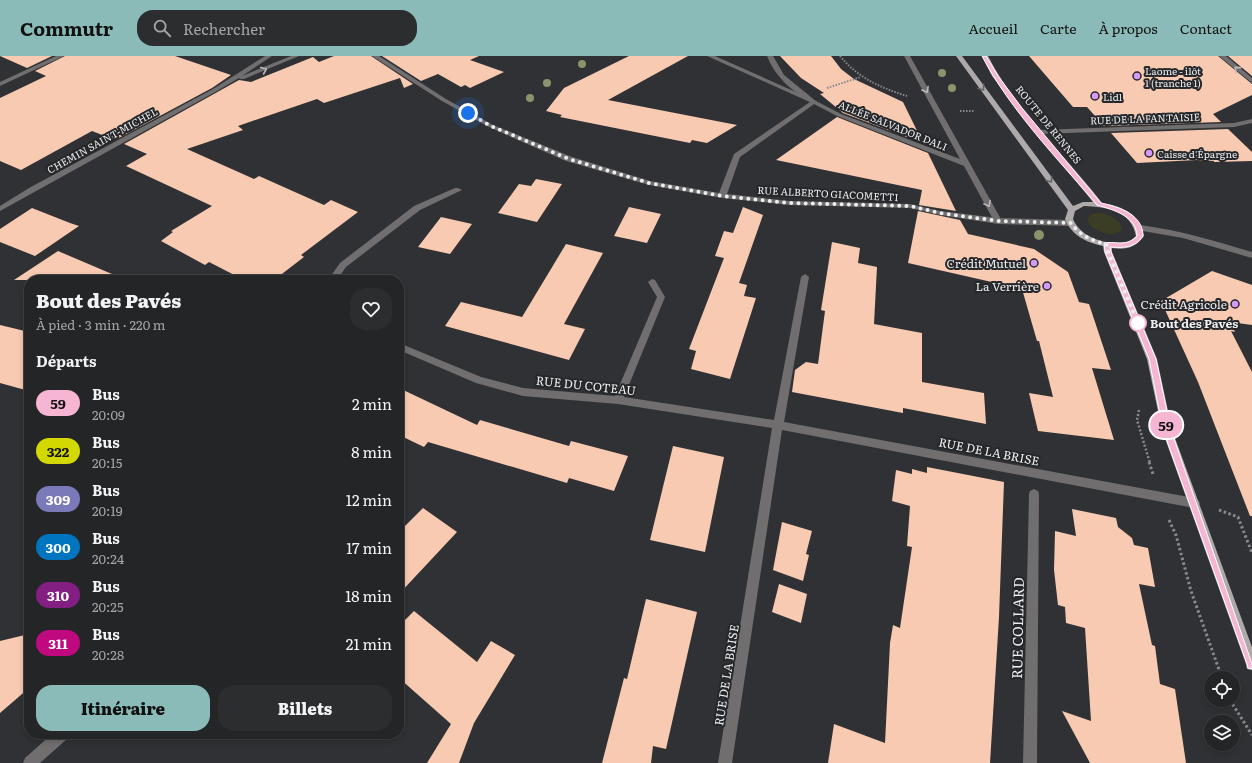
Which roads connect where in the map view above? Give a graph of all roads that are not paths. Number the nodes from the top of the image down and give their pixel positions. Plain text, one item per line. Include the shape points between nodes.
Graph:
1 (61, 56) edge
2 (269, 56) edge
3 (296, 56) edge
4 (375, 56) edge
5 (710, 56) edge
6 (770, 56) edge
7 (907, 56) edge
8 (959, 56) edge
9 (985, 56) edge
10 (1222, 56) edge
11 (1252, 81) edge
12 (0, 84) edge
13 (215, 90) junction
14 (814, 102) junction
15 (1252, 122) edge
16 (1039, 132) junction
17 (966, 164) junction
18 (458, 190) dead end
19 (722, 196) junction
20 (1099, 204) junction
21 (0, 209) edge
22 (1072, 210) junction
23 (998, 221) junction
24 (1071, 223) junction
25 (1140, 228) junction
26 (1107, 245) junction
27 (1252, 255) edge
28 (336, 275) edge
29 (805, 277) dead end
30 (652, 282) dead end
31 (404, 348) edge
32 (618, 400) junction
33 (778, 425) junction
34 (1034, 494) dead end
35 (1194, 503) junction
36 (1252, 664) edge
37 (56, 739) edge
38 (30, 763) edge
39 (725, 763) edge
40 (1030, 763) edge

1 - 12 street
2 - 13 street, CHEMIN SAINT-MICHEL
13 -> 3 street, CHEMIN SAINT-MICHEL
4 - 19 street, RUE ALBERTO GIACOMETTI via 444,100 491,126 569,159 649,183
5 - 14 street, ALLÉE SALVADOR DALI
6 - 14 street, ALLÉE SALVADOR DALI via 778,71
7 -> 17 street
8 -> 22 main road
9 - 16 main road, ROUTE DE RENNES via 995,76
11 -> 10 street
13 - 21 street, CHEMIN SAINT-MICHEL
14 - 17 street, ALLÉE SALVADOR DALI via 838,115
14 - 19 street via 737,156
15 - 16 street, RUE DE LA FANTAISIE via 1234,125
16 - 20 main road, ROUTE DE RENNES
17 -> 23 street
18 - 28 street via 416,208 343,265
19 - 23 street, RUE ALBERTO GIACOMETTI via 790,203 910,206
20 - 22 main road via 1083,204
20 - 25 main road via 1125,213
22 - 24 main road via 1069,217
23 - 24 street, RUE ALBERTO GIACOMETTI
24 - 26 main road via 1081,234
25 - 26 main road via 1140,236 1134,243 1122,246
25 - 27 street via 1186,235
26 - 35 main road via 1152,359 1167,430
29 - 33 street, RUE DE LA BRISE
30 - 32 street via 661,297
31 - 32 street, RUE DU COTEAU via 479,380 524,392
32 - 33 street, RUE DU COTEAU
33 - 35 street, RUE DE LA BRISE
33 - 39 street, RUE DE LA BRISE
34 - 40 street, RUE COLLARD
35 - 36 main road
37 - 38 street

